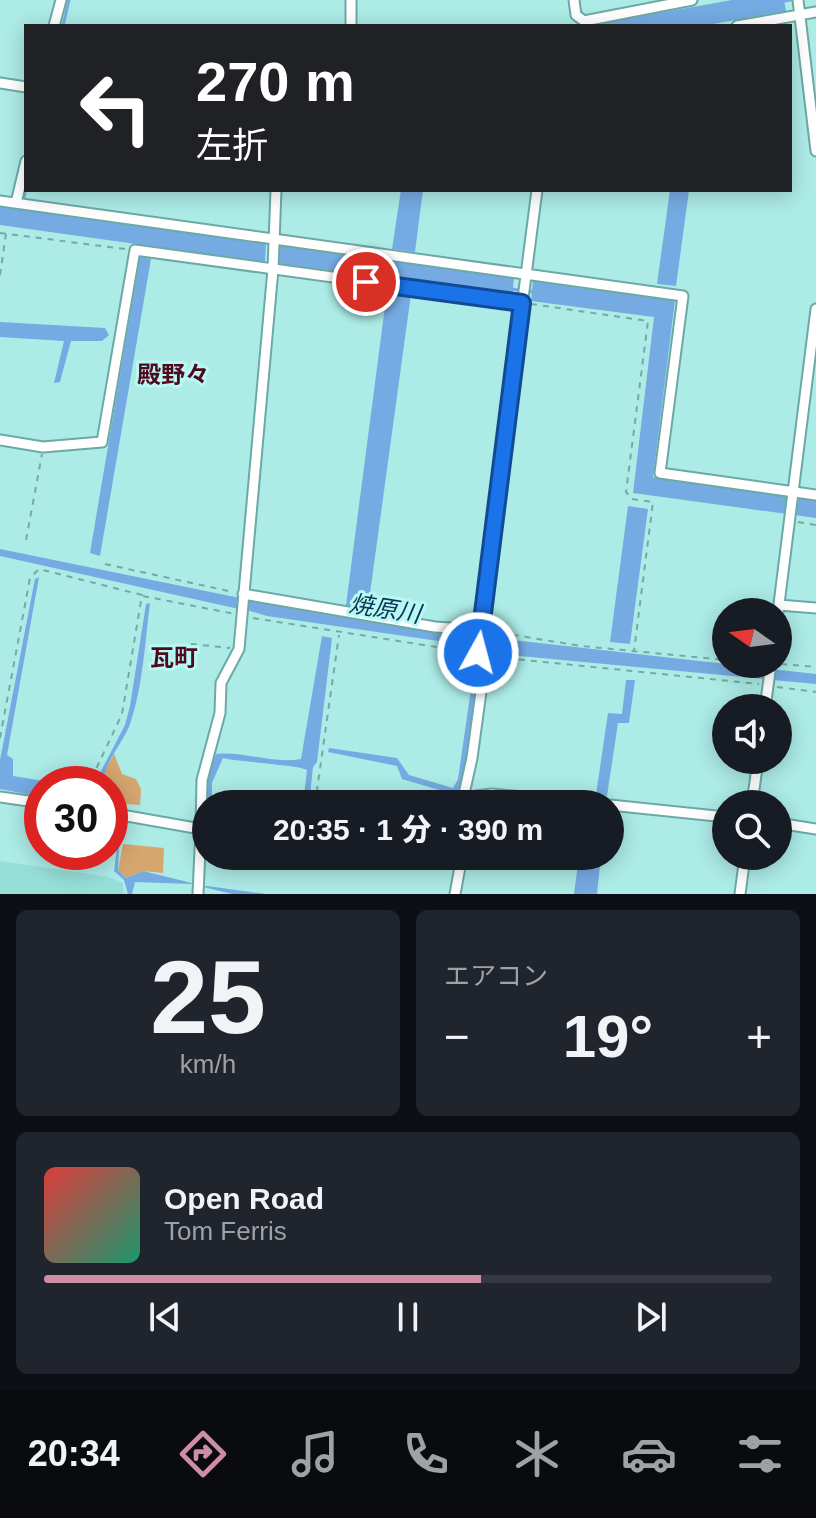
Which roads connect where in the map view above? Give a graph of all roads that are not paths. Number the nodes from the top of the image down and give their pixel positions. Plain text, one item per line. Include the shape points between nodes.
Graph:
1 (61, 0) edge
2 (351, 0) edge
3 (574, 0) edge
4 (692, 0) edge
5 (798, 2) edge
6 (816, 12) edge
7 (800, 15) junction
8 (55, 24) edge
9 (351, 24) edge
10 (748, 24) edge
11 (0, 83) edge
12 (24, 87) edge
13 (816, 151) edge
14 (24, 178) edge
15 (276, 192) edge
16 (537, 192) edge
17 (0, 201) edge
18 (21, 204) junction
19 (275, 239) junction
20 (273, 269) junction
21 (526, 275) junction
22 (522, 302) junction
23 (816, 309) edge
24 (0, 440) edge
25 (793, 492) junction
26 (816, 495) edge
27 (243, 594) junction
28 (779, 598) edge
29 (792, 608) edge
30 (816, 608) edge
31 (480, 632) junction
32 (202, 790) edge
33 (465, 790) edge
34 (0, 797) edge
35 (24, 800) edge
36 (624, 806) edge
37 (128, 816) edge
38 (712, 816) edge
39 (192, 825) edge
40 (792, 825) edge
41 (816, 829) edge
42 (459, 870) edge
43 (743, 870) edge
44 (455, 894) edge
45 (740, 894) edge

1 - 8 street
2 - 9 street
3 - 4 street via 576,15 584,21
5 - 7 street
6 - 7 street
7 - 10 street
7 - 13 street
11 - 12 street
14 - 18 street
15 - 19 street
16 - 21 street
17 - 18 street
18 - 19 street
19 - 20 street
19 - 21 street
20 - 22 street
20 - 24 street via 142,251 102,442 43,447
20 - 27 street
21 - 22 street
21 - 25 street via 683,296 660,473
22 - 31 street
23 - 25 street
25 - 26 street
25 - 28 street
27 - 31 street
27 - 32 street via 239,649 221,683 220,713
29 - 30 street
31 - 33 street
34 - 35 street
36 - 38 street
37 - 39 street
40 - 41 street
42 - 44 street
43 - 45 street

